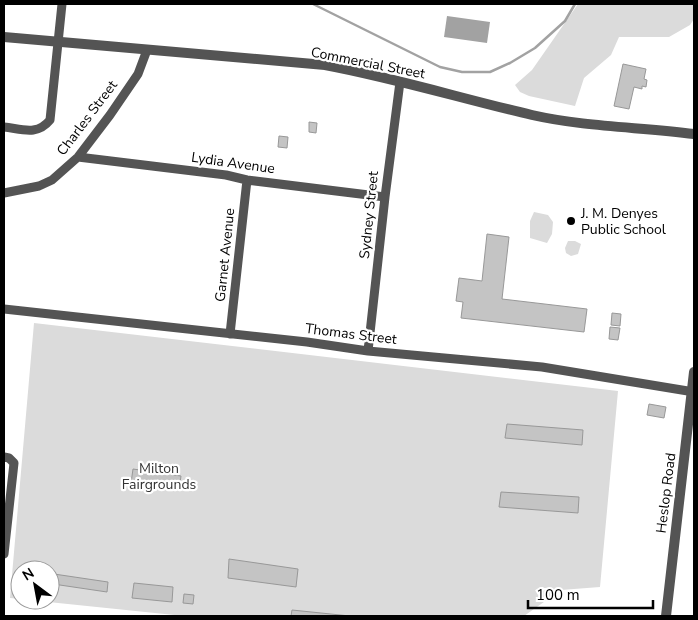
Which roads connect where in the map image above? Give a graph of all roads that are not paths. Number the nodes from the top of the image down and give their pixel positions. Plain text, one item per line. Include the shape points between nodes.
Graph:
1 (62, 4) edge
2 (4, 37) edge
3 (58, 42) junction
4 (147, 50) junction
5 (400, 82) junction
6 (4, 127) edge
7 (694, 134) edge
8 (78, 157) junction
9 (247, 180) junction
10 (4, 193) edge
11 (385, 197) junction
12 (4, 309) edge
13 (230, 334) junction
14 (368, 351) junction
15 (694, 372) edge
16 (693, 392) edge
17 (8, 459) edge
18 (4, 554) edge
19 (666, 616) edge

1 - 3 street
2 - 3 street, Commercial Street
3 - 4 street, Commercial Street
3 - 6 street via 50,120 43,128 33,131
4 - 5 street, Commercial Street via 325,65
4 - 8 street, Charles Street via 138,74
5 - 7 street, Commercial Street via 533,115
5 - 11 street, Sydney Street
8 - 9 street, Lydia Avenue
8 - 10 street, Charles Street via 46,183
9 - 11 street, Lydia Avenue
9 - 13 street, Garnet Avenue
11 - 14 street, Sydney Street
12 - 13 street, Thomas Street
13 - 14 street, Thomas Street
14 - 16 street, Thomas Street via 542,367
15 - 16 street, Heslop Road
16 - 19 street, Heslop Road
17 - 18 street via 14,463

